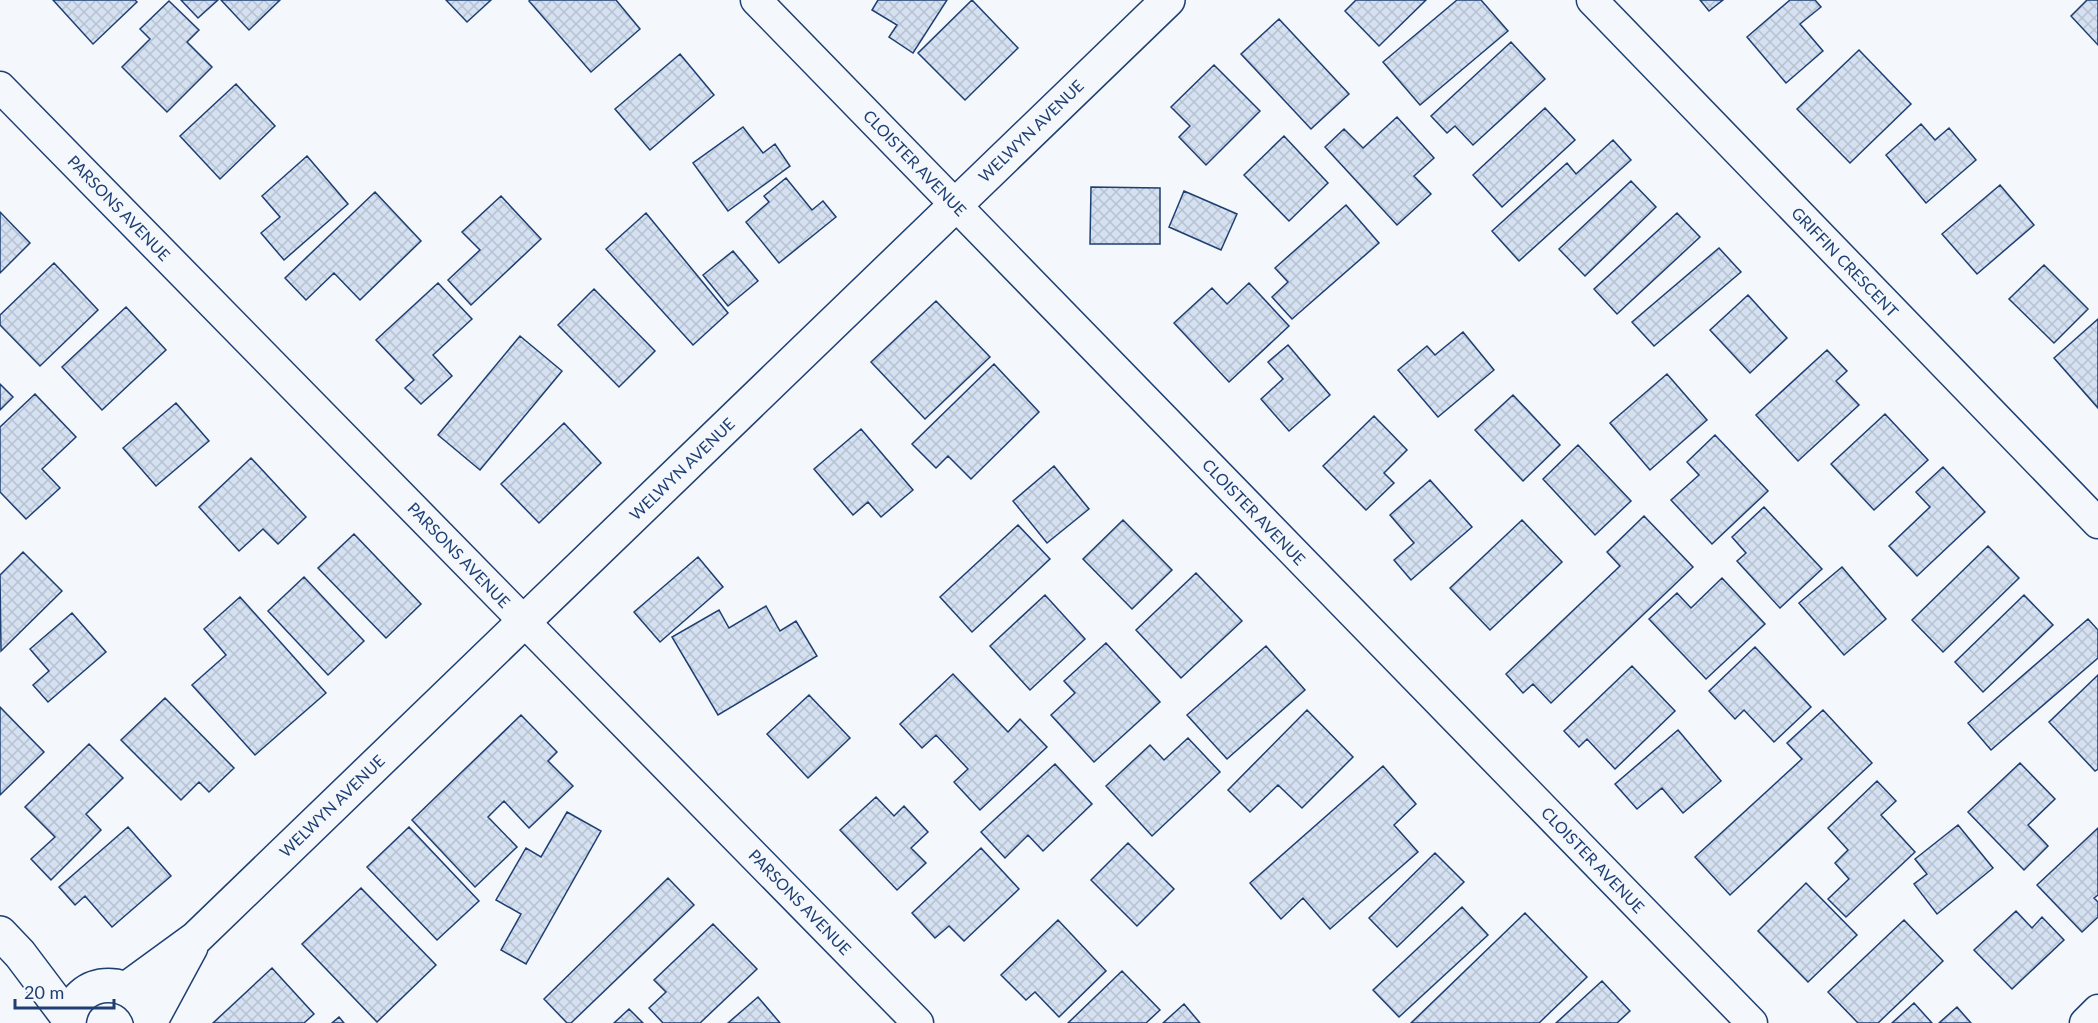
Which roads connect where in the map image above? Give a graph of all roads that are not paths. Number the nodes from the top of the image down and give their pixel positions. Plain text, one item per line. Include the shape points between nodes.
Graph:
1 (756, 0) edge
2 (1168, 0) edge
3 (1592, 0) edge
4 (0, 87) edge
5 (955, 205) junction
6 (2098, 523) edge
7 (524, 621) junction
8 (196, 938) junction
9 (10, 944) edge
10 (126, 988) junction
11 (91, 990) junction
12 (2098, 1010) edge
13 (69, 1021) edge
14 (151, 1022) edge
15 (918, 1023) edge
16 (1752, 1023) edge
17 (2085, 1023) edge

1 - 5 street, CLOISTER AVENUE
2 - 5 street, WELWYN AVENUE
3 - 6 street, GRIFFIN CRESCENT
4 - 7 street, PARSONS AVENUE
5 - 7 street, WELWYN AVENUE
5 - 16 street, CLOISTER AVENUE
7 - 8 street, WELWYN AVENUE
7 - 15 street, PARSONS AVENUE
8 - 10 street, WELWYN AVENUE
8 - 14 street, WELWYN AVENUE
9 - 11 street
9 - 13 street
10 - 11 street via 115,985
10 - 14 street, WELWYN AVENUE via 143,1001
11 - 13 street via 81,997
12 - 17 street

